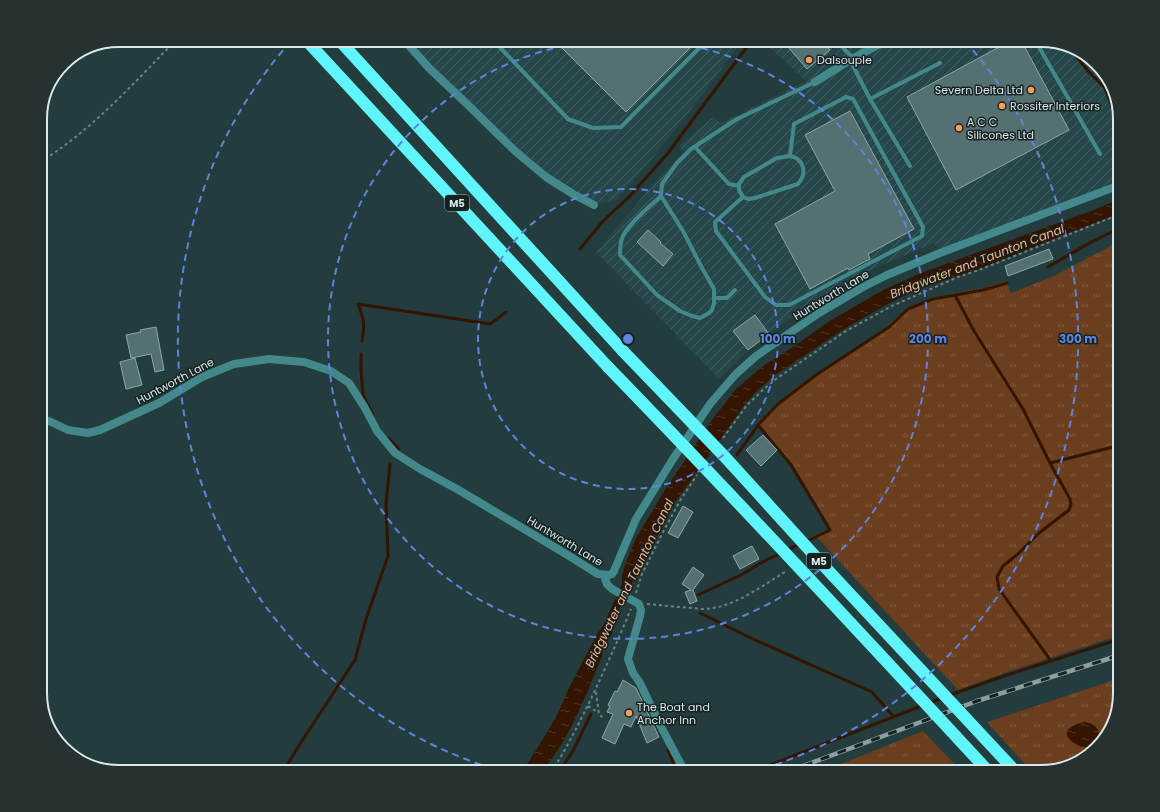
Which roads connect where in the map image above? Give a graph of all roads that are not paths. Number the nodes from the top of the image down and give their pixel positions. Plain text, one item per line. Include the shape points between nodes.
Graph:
1 (312, 47) edge
2 (346, 47) edge
3 (410, 47) edge
4 (500, 47) edge
5 (700, 47) edge
6 (844, 47) edge
7 (874, 47) edge
8 (1039, 47) edge
9 (851, 59) junction
10 (940, 63) dead end
11 (815, 82) joint
12 (870, 99) junction
13 (695, 147) junction
14 (1100, 154) dead end
15 (790, 156) junction
16 (910, 166) dead end
17 (739, 186) junction
18 (1113, 188) edge
19 (660, 196) junction
20 (743, 197) junction
21 (594, 205) dead end
22 (736, 290) dead end
23 (714, 298) junction
24 (47, 421) edge
25 (604, 576) junction
26 (681, 765) edge
27 (983, 765) edge
28 (1009, 765) edge

1 - 27 highway, M5, bridge via 608,367 797,564
2 - 28 highway, M5, bridge via 622,350 725,457
3 - 21 street via 515,151 546,177
4 - 5 lane via 568,119 593,128 621,127
6 - 9 lane
7 - 9 street
8 - 14 lane
9 - 11 street
9 - 12 lane
10 - 12 lane
11 - 13 lane via 737,119
12 - 16 lane
13 - 17 lane via 728,184
13 - 19 lane via 677,163 662,184
15 - 17 lane via 777,158 744,177
15 - 20 lane via 796,157 803,166 801,181 798,184 755,198
15 - 20 lane via 794,124 846,97 853,99 923,227 922,236 788,306 776,305 765,297 716,231 715,222
17 - 20 lane
18 - 25 street, Huntworth Lane via 887,275 819,313 756,356 710,404 636,518 614,571
19 - 23 lane via 683,230 714,289
19 - 23 lane via 628,227 622,237 620,255 657,295 680,311 700,318 712,310
22 - 23 lane via 727,298
24 - 25 street, Huntworth Lane via 68,430 88,433 158,403 202,377 234,364 269,358 304,362 331,371 349,383 377,431 395,453
25 - 26 street via 612,589 637,602 641,610 628,659

